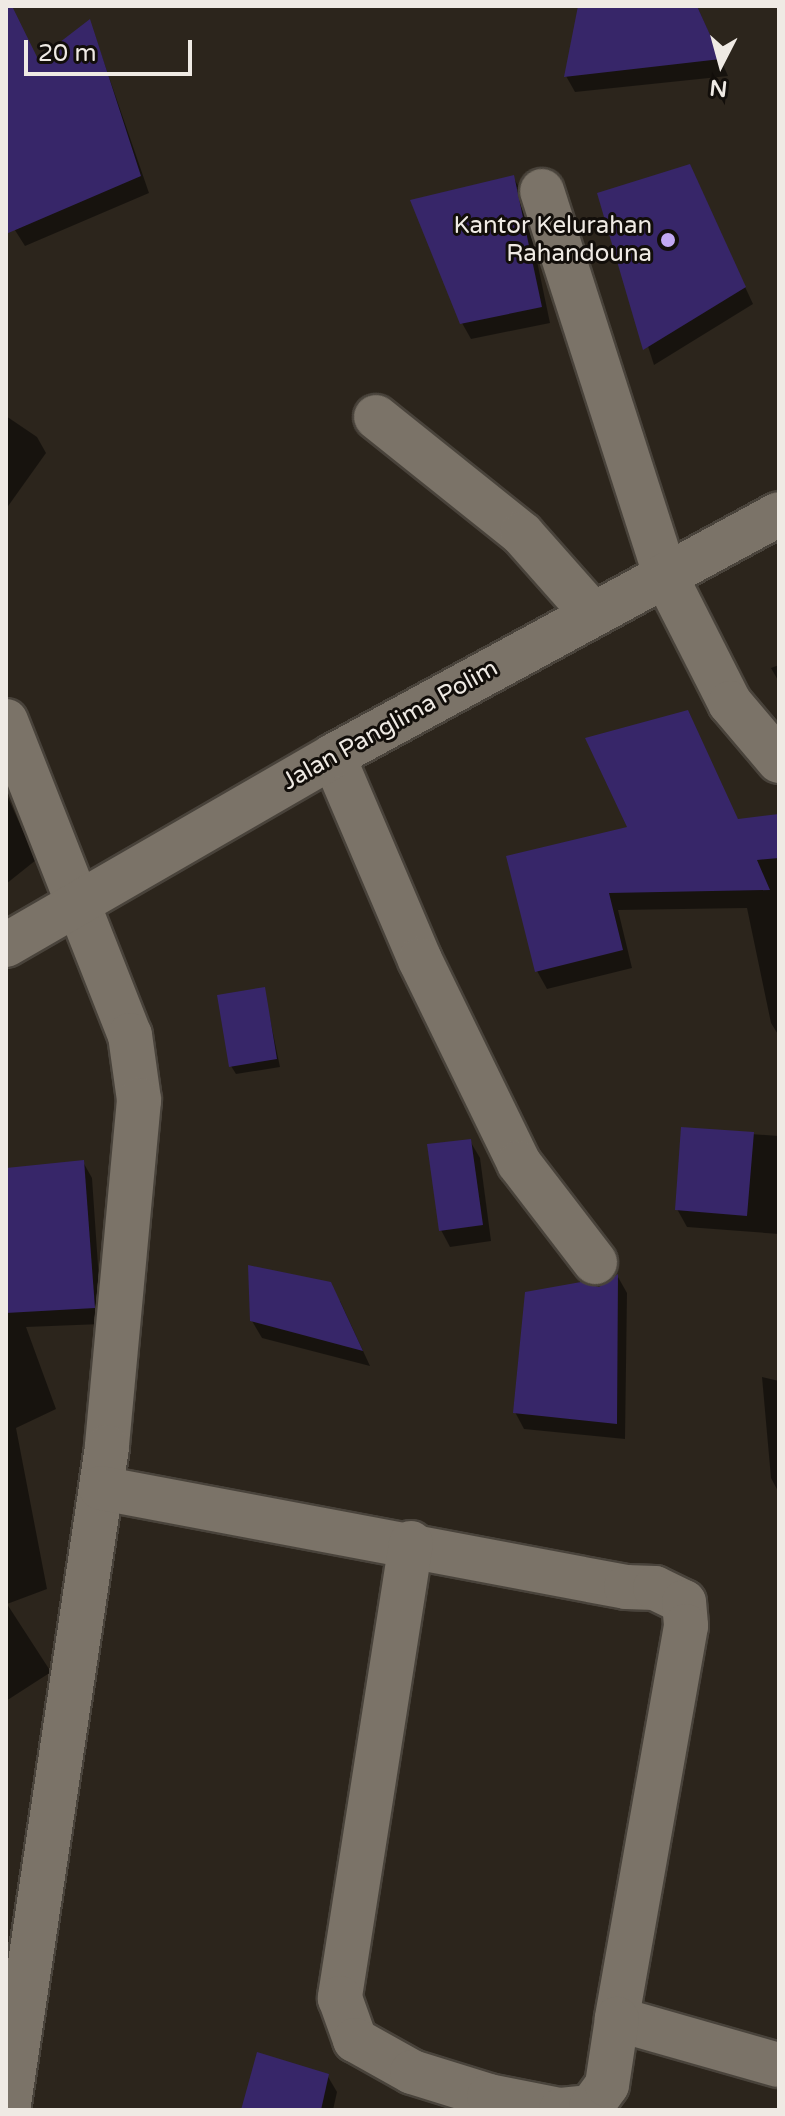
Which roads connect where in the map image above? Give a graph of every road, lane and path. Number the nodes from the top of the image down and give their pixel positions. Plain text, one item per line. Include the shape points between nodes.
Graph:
1 (542, 191) dead end
2 (376, 417) dead end
3 (779, 514) edge
4 (665, 575) junction
5 (591, 612) junction
6 (6, 721) edge
7 (333, 756) junction
8 (779, 761) edge
9 (79, 903) junction
10 (6, 945) edge
11 (595, 1262) dead end
12 (101, 1488) junction
13 (411, 1543) junction
14 (617, 2019) junction
15 (779, 2065) edge
16 (8, 2110) edge
17 (560, 2110) edge

1 - 4 street
2 - 5 street via 522,534
3 - 4 street, Jalan Panglima Polim
4 - 5 street, Jalan Panglima Polim
4 - 8 street via 730,703
5 - 7 street, Jalan Panglima Polim
6 - 9 street
7 - 9 street, Jalan Panglima Polim
7 - 11 street via 426,973 519,1163
9 - 10 street, Jalan Panglima Polim
9 - 12 street via 130,1035 139,1100
12 - 13 street
12 - 16 street
13 - 14 street via 626,1587 655,1588 684,1602 686,1626
13 - 17 street via 340,1998 355,2040 412,2072 489,2096
14 - 15 street
14 - 17 street via 607,2085 591,2107

